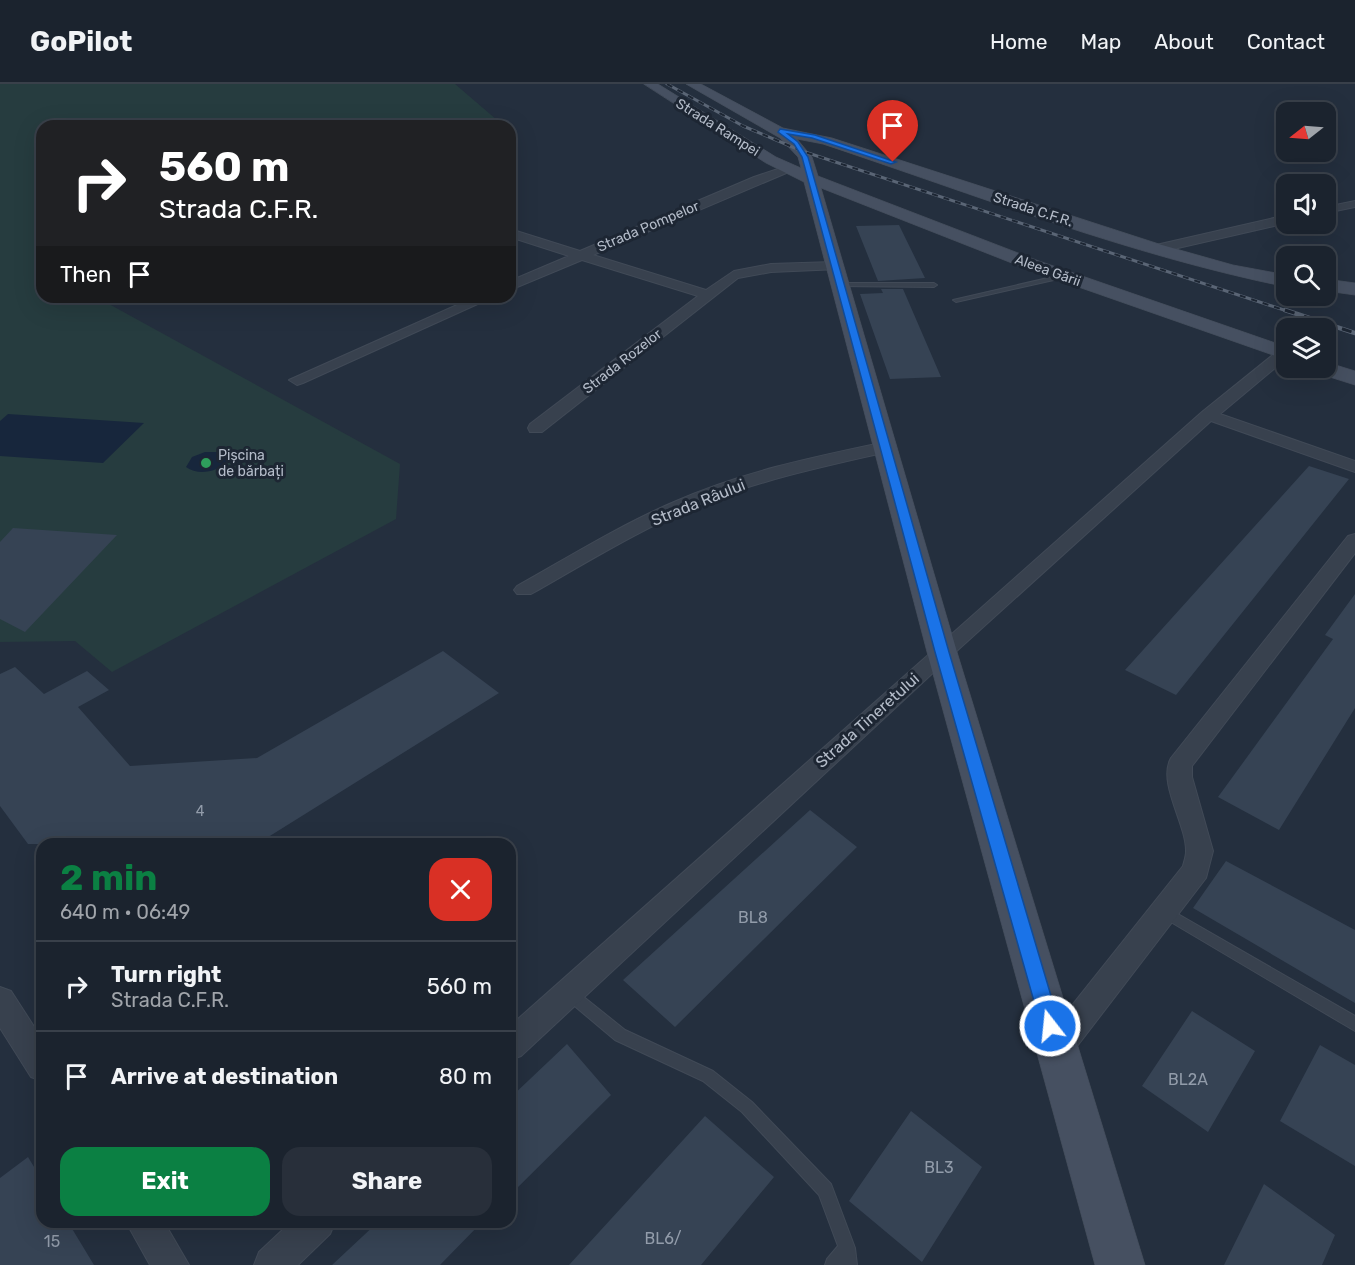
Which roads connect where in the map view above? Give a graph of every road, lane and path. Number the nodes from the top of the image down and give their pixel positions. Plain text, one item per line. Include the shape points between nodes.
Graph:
1 (650, 84) edge
2 (692, 84) edge
3 (780, 131) junction
4 (799, 174) junction
5 (1355, 204) edge
6 (1336, 208) edge
7 (1276, 222) edge
8 (516, 235) edge
9 (1156, 249) junction
10 (583, 254) junction
11 (837, 275) junction
12 (1065, 276) junction
13 (1276, 279) edge
14 (516, 283) edge
15 (934, 285) dead end
16 (1336, 286) edge
17 (1355, 289) edge
18 (707, 295) junction
19 (956, 300) dead end
20 (472, 303) edge
21 (1276, 350) edge
22 (1276, 362) edge
23 (1336, 372) edge
24 (1355, 378) edge
25 (297, 380) dead end
26 (1208, 416) junction
27 (536, 428) dead end
28 (885, 447) junction
29 (1355, 467) edge
30 (1355, 540) edge
31 (524, 590) dead end
32 (942, 652) junction
33 (1164, 910) junction
34 (569, 992) junction
35 (0, 1001) edge
36 (1355, 1024) edge
37 (516, 1041) edge
38 (1057, 1048) junction
39 (36, 1057) edge
40 (147, 1228) edge
41 (312, 1228) edge
42 (847, 1248) junction
43 (171, 1265) edge
44 (272, 1265) edge
45 (833, 1265) edge
46 (849, 1265) edge
47 (1120, 1265) edge

1 - 4 street, Strada Rampei
2 - 3 street
3 - 4 street via 802,151
3 - 9 street, Strada C.F.R. via 827,141
4 - 10 street, Strada Pompelor via 758,179
4 - 11 street
4 - 12 street, Aleea Gării
5 - 6 street
7 - 9 street
8 - 10 street
9 - 13 street, Strada C.F.R.
10 - 14 street, Strada Pompelor
10 - 18 street
11 - 15 lane
11 - 18 street, Strada Rozelor via 771,268 744,272
11 - 28 street
12 - 19 lane
12 - 21 street, Aleea Gării
16 - 17 street
18 - 27 street, Strada Rozelor
20 - 25 street
22 - 26 street, Strada Tineretului
23 - 24 street
26 - 29 street
26 - 32 street, Strada Tineretului
28 - 31 street, Strada Râului via 743,482 683,505
28 - 32 street
30 - 33 street via 1180,764 1200,860
32 - 34 street, Strada Tineretului
32 - 38 street
33 - 36 lane
33 - 38 street
34 - 37 street, Strada Tineretului
34 - 42 lane via 620,1035 708,1076 747,1107 825,1190
35 - 39 street
38 - 47 street
40 - 43 street
41 - 44 street
42 - 45 lane
42 - 46 lane

